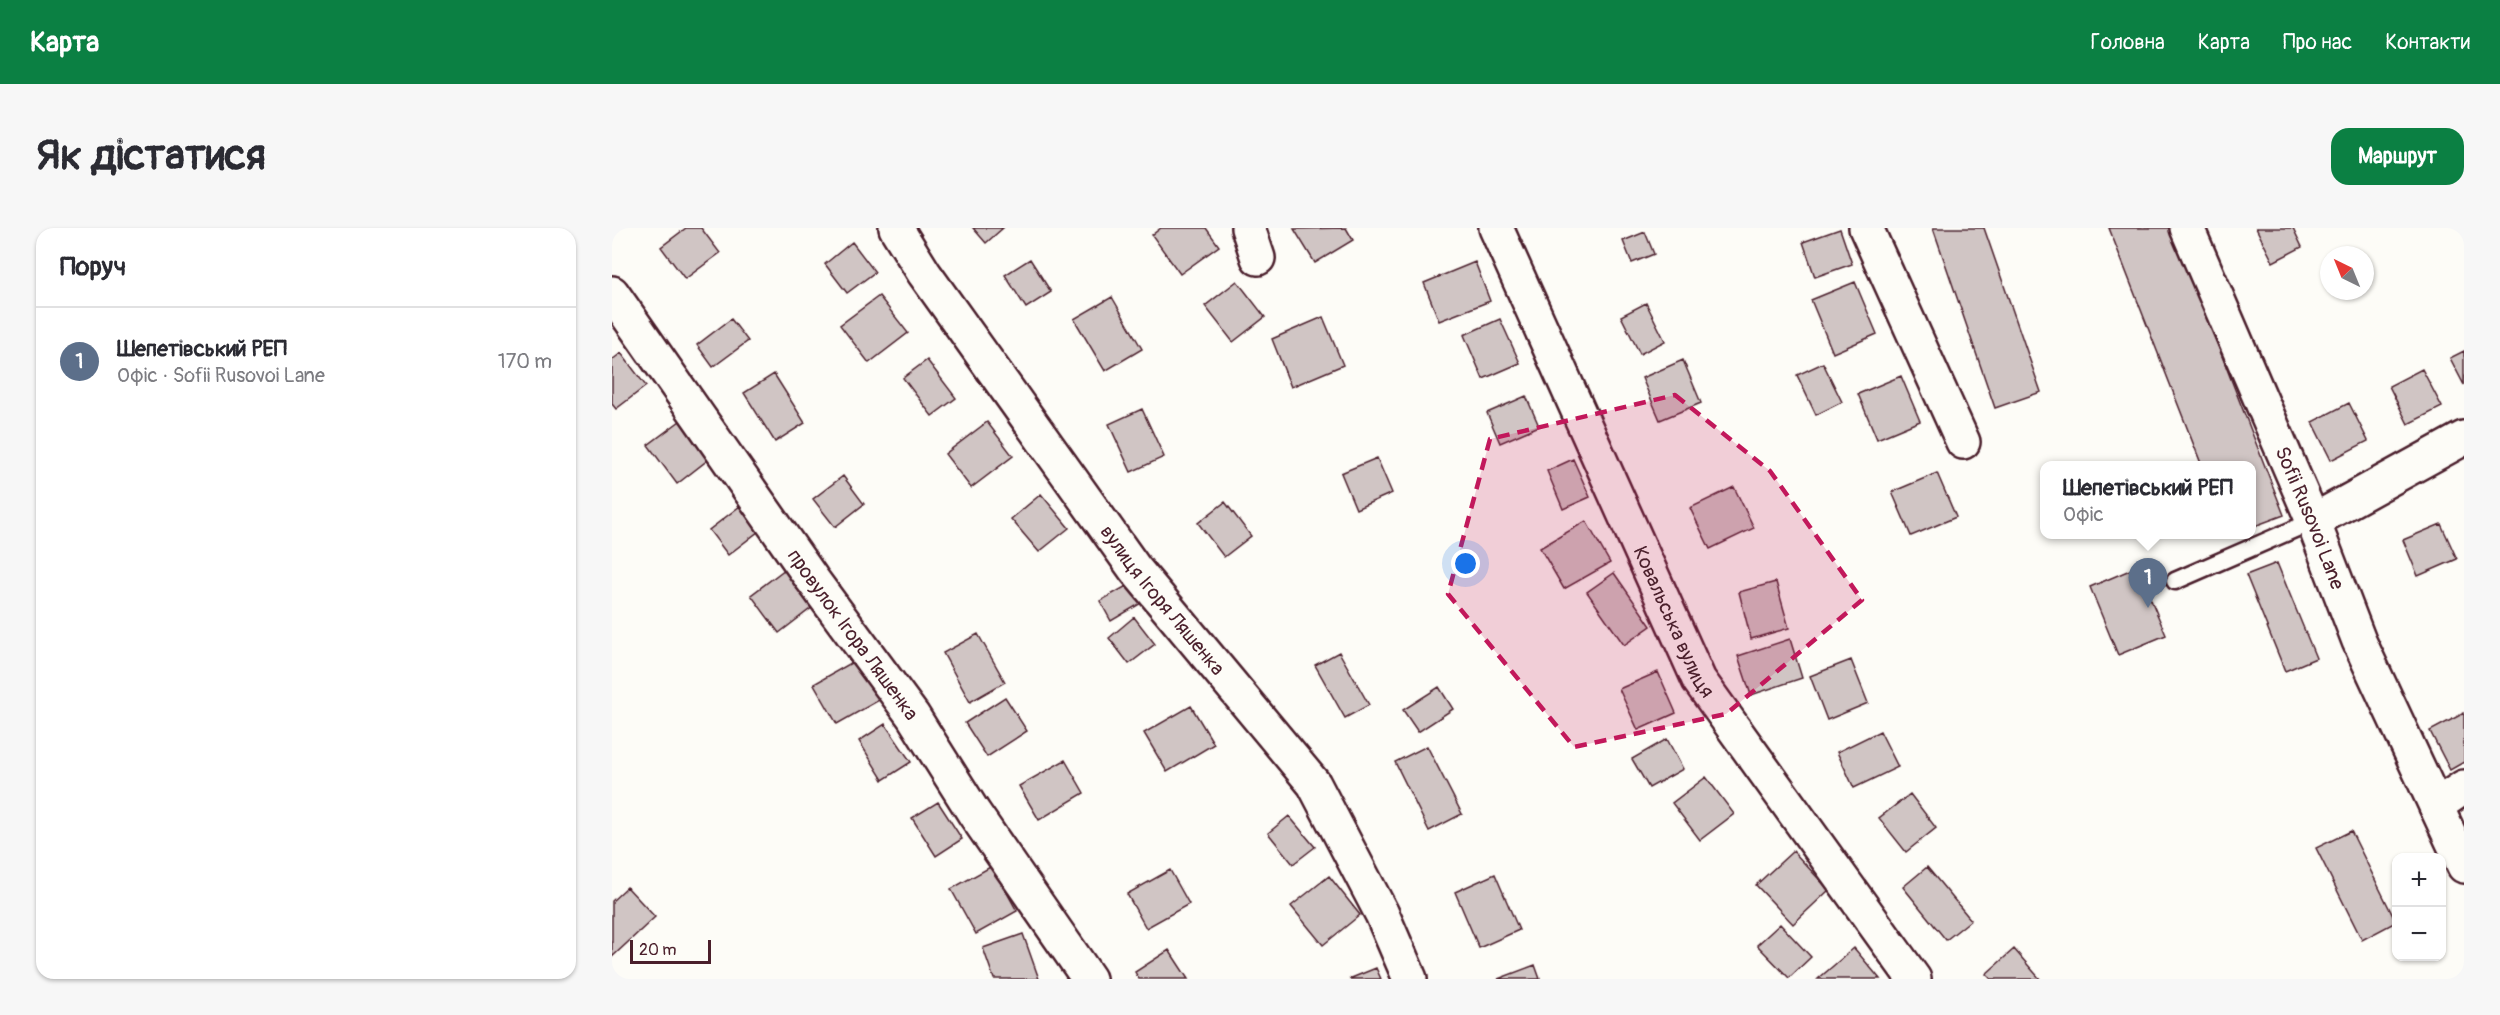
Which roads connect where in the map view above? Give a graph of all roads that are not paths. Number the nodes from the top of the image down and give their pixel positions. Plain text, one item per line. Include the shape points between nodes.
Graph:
1 (896, 228) edge
2 (1496, 228) edge
3 (1866, 228) edge
4 (2187, 228) edge
5 (612, 293) edge
6 (2464, 438) edge
7 (1963, 442) dead end
8 (2313, 521) junction
9 (2175, 581) dead end
10 (2464, 788) edge
11 (2436, 806) junction
12 (2464, 866) edge
13 (1089, 979) edge
14 (1410, 979) edge
15 (1914, 979) edge

1 - 14 street, вулиця Ігоря Ляшенка via 1135,569 1314,784 1382,914
2 - 15 street, Ковальська вулиця via 1699,680
3 - 7 street
4 - 8 street, Sofii Rusovoi Lane
5 - 13 street, провулок Ігора Ляшенка via 812,579 914,716 974,813
6 - 8 street
8 - 9 lane
8 - 11 street, Sofii Rusovoi Lane via 2359,641
10 - 11 street
11 - 12 street, Sofii Rusovoi Lane

